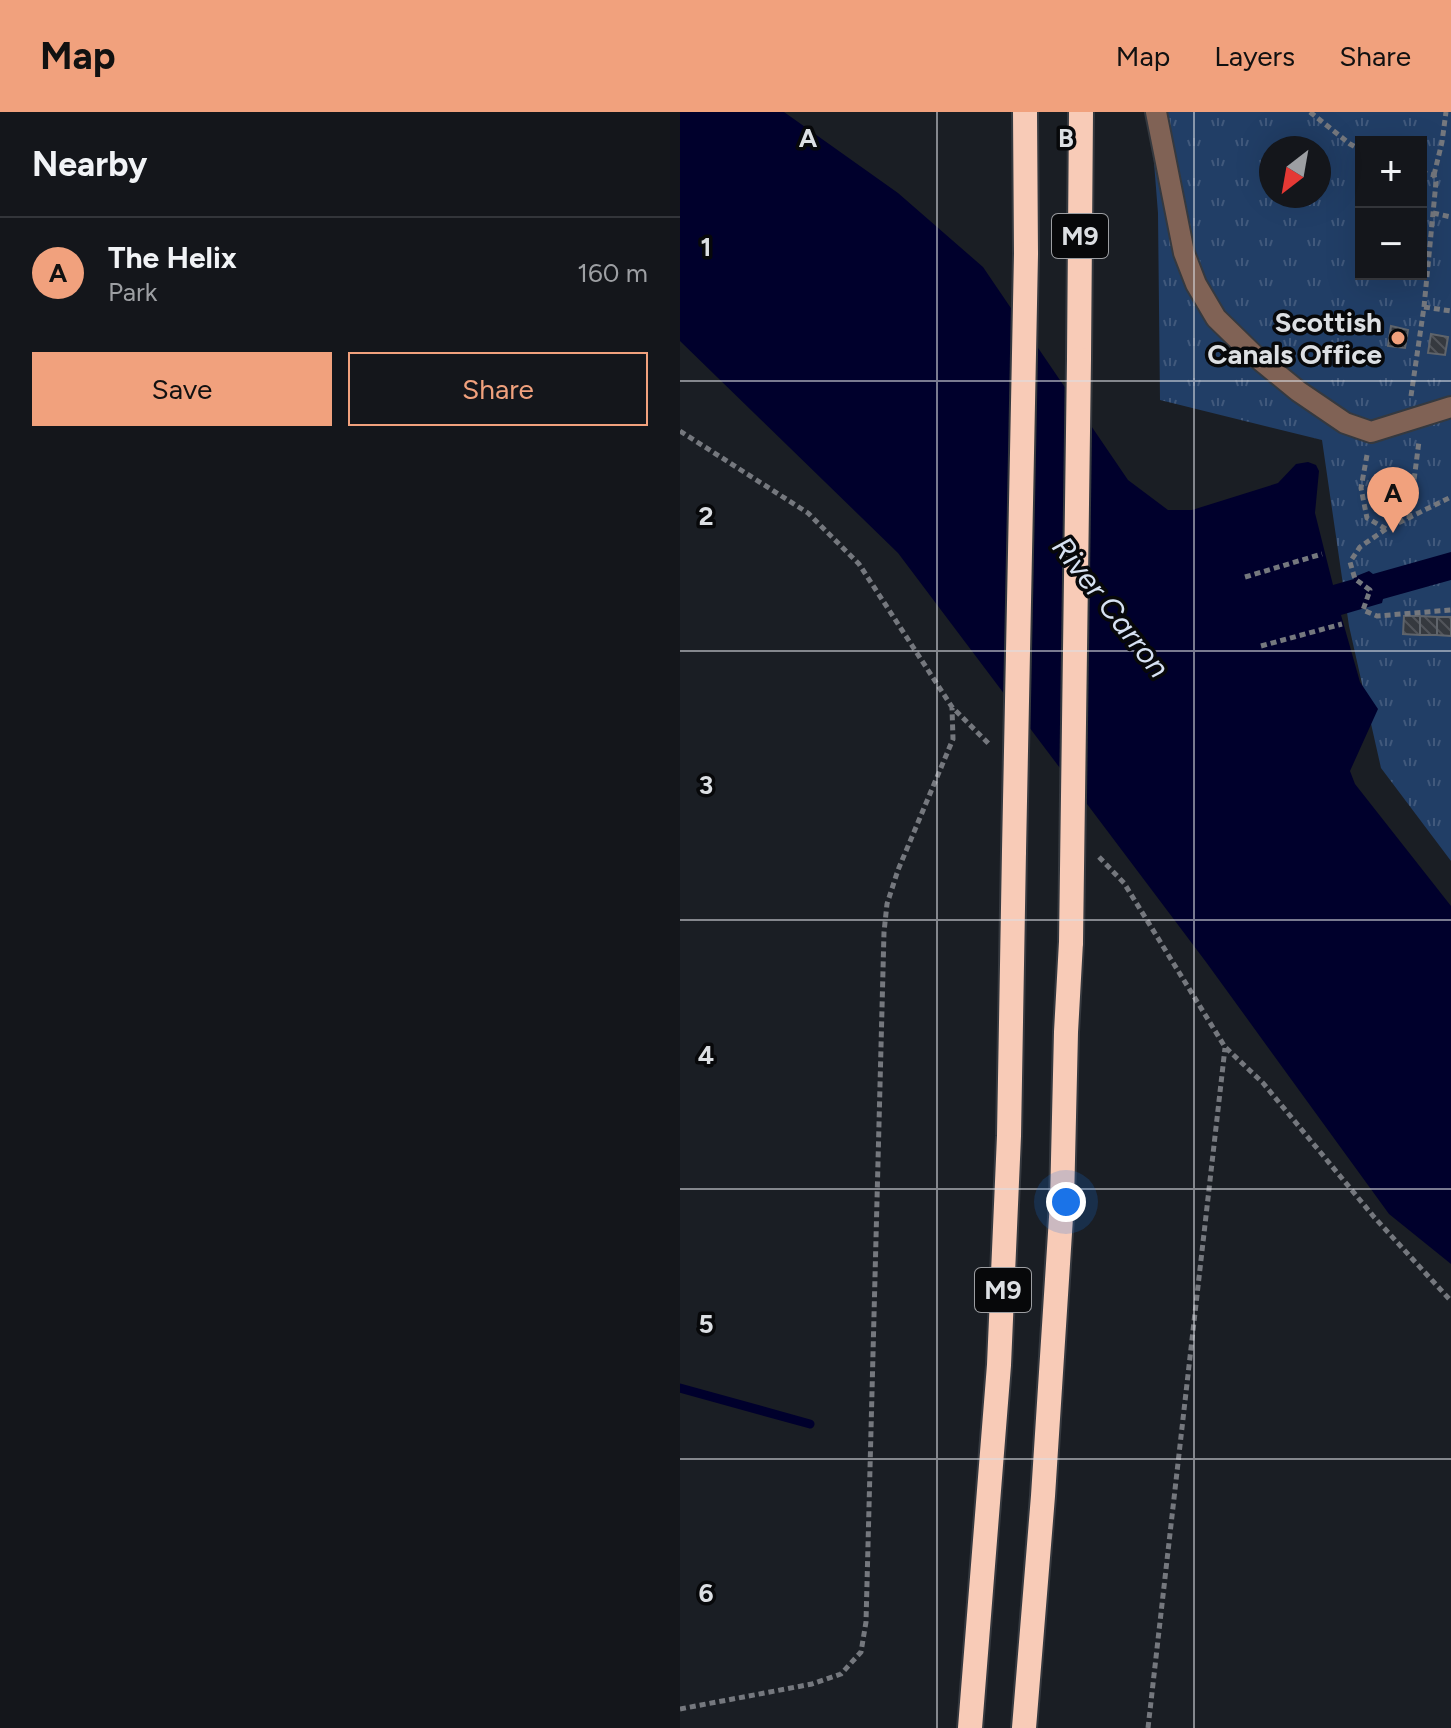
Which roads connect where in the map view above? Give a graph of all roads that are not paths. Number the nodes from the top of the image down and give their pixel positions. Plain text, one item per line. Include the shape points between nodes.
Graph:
1 (1025, 112) edge
2 (1081, 112) edge
3 (1156, 112) edge
4 (1451, 407) edge
5 (970, 1728) edge
6 (1024, 1728) edge

1 - 5 highway, M9, bridge via 1009,1136 1001,1334
2 - 6 highway, M9, bridge via 1071,942 1062,1202
3 - 4 lane via 1184,253 1216,318 1298,391 1345,423 1371,432

